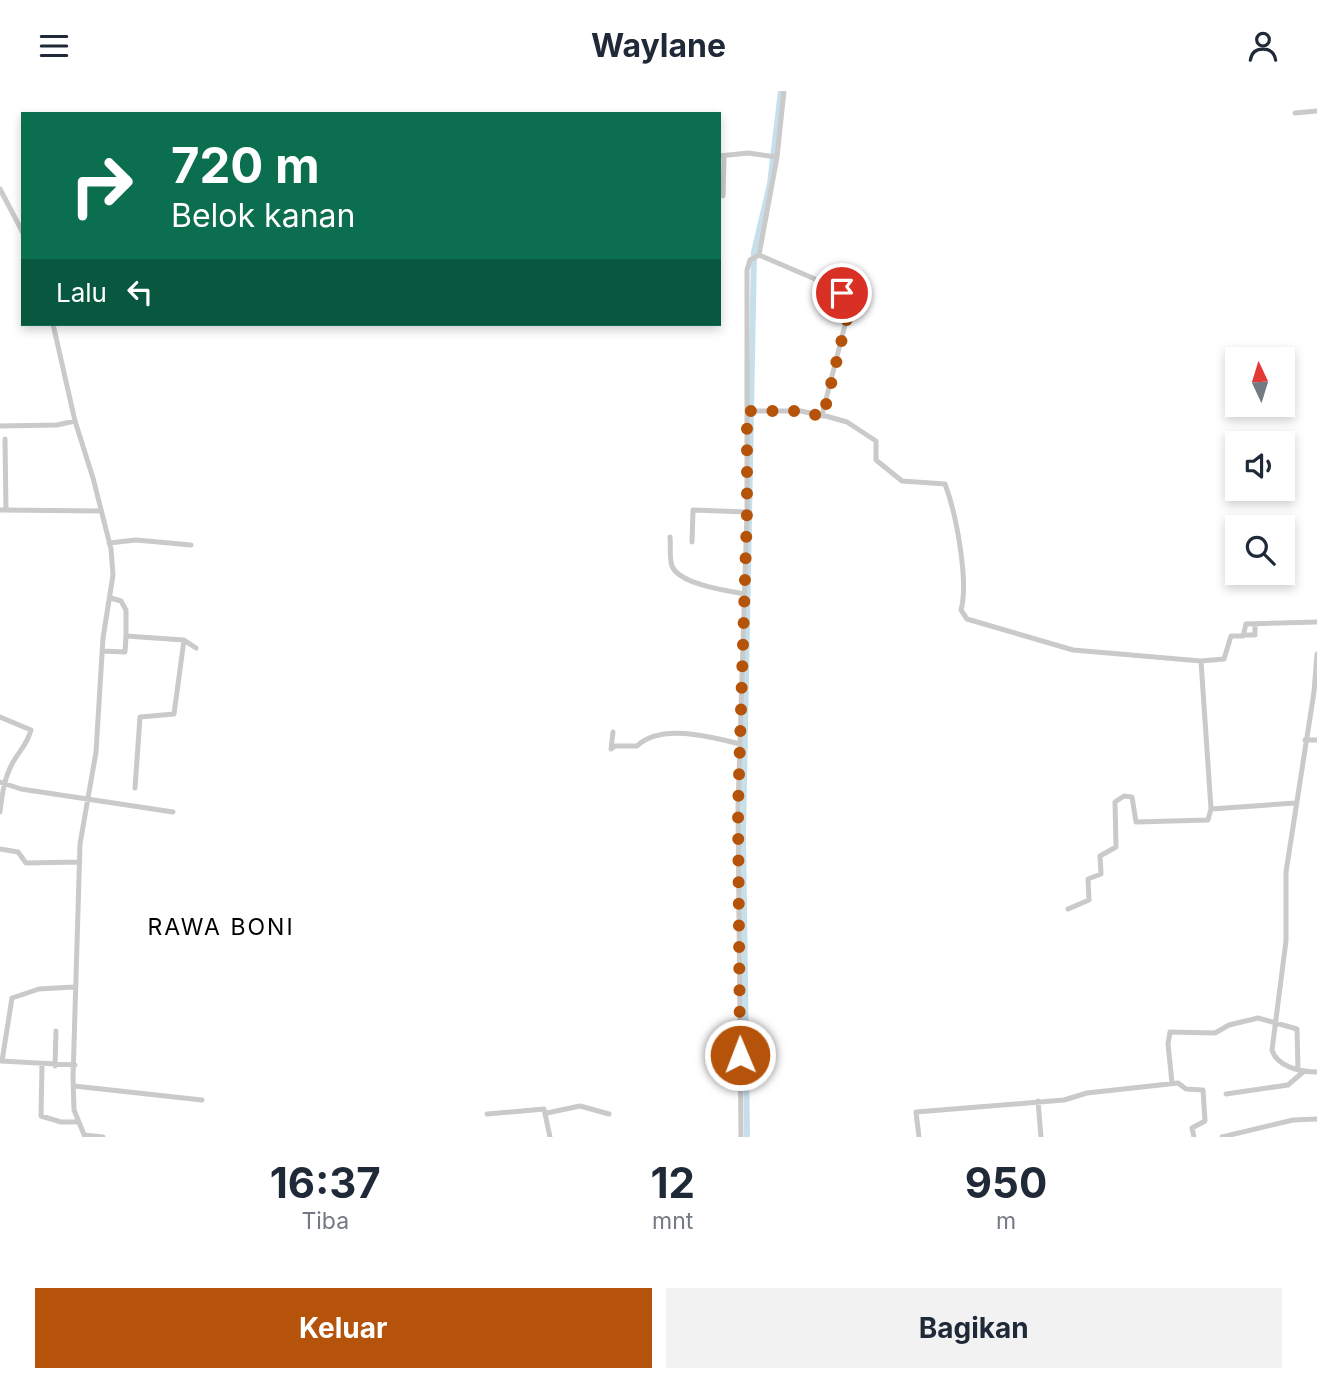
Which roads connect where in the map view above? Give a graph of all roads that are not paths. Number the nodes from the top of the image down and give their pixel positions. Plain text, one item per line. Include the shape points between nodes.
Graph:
1 (784, 91) edge
2 (1317, 111) edge
3 (1295, 113) dead end
4 (722, 156) edge
5 (774, 157) junction
6 (0, 189) edge
7 (723, 196) dead end
8 (21, 229) edge
9 (754, 258) junction
10 (53, 326) edge
11 (751, 411) junction
12 (823, 417) junction
13 (75, 421) junction
14 (0, 426) edge
15 (5, 439) dead end
16 (3, 510) edge
17 (101, 512) junction
18 (747, 512) junction
19 (670, 537) dead end
20 (692, 542) dead end
21 (109, 543) junction
22 (191, 545) dead end
23 (745, 594) junction
24 (111, 598) junction
25 (1317, 622) edge
26 (1255, 624) junction
27 (1243, 635) junction
28 (126, 636) junction
29 (184, 640) junction
30 (197, 647) dead end
31 (102, 651) junction
32 (1317, 654) edge
33 (1200, 661) junction
34 (0, 717) edge
35 (612, 732) dead end
36 (1304, 740) junction
37 (1317, 740) edge
38 (740, 744) junction
39 (1, 782) edge
40 (135, 787) dead end
41 (86, 800) junction
42 (1295, 803) junction
43 (1211, 809) junction
44 (0, 812) edge
45 (173, 812) dead end
46 (0, 849) edge
47 (80, 862) junction
48 (1068, 909) dead end
49 (74, 987) junction
50 (1276, 1023) junction
51 (56, 1031) dead end
52 (1, 1061) edge
53 (42, 1065) junction
54 (55, 1066) junction
55 (75, 1066) junction
56 (1301, 1071) junction
57 (1317, 1072) edge
58 (1172, 1083) junction
59 (74, 1086) junction
60 (1226, 1094) dead end
61 (202, 1100) dead end
62 (1038, 1101) junction
63 (547, 1113) junction
64 (487, 1114) dead end
65 (609, 1114) dead end
66 (1317, 1119) edge
67 (79, 1122) junction
68 (84, 1136) edge
69 (103, 1137) edge
70 (550, 1137) edge
71 (741, 1137) edge
72 (919, 1137) edge
73 (1041, 1137) edge
74 (1194, 1137) edge
75 (1222, 1137) edge

1 - 5 street
2 - 3 street
4 - 5 street
4 - 7 street
5 - 9 street
6 - 8 street
9 - 11 street via 747,269
9 - 12 street via 830,285 842,293 848,305
10 - 13 street
11 - 12 street via 801,411
11 - 18 street
12 - 33 street via 847,422 876,441 876,460 902,481 946,484 965,585 962,614 967,619 1073,650
13 - 14 street
13 - 17 street
15 - 16 street
16 - 17 street
17 - 21 street
18 - 20 street via 693,510
18 - 23 street
19 - 23 street via 672,567 679,574
21 - 22 street via 136,540
21 - 24 street
23 - 38 street
24 - 28 street via 121,601 126,610
24 - 31 street
25 - 26 street
26 - 27 street via 1245,625
26 - 27 street via 1255,635
27 - 33 street via 1231,636 1224,659
28 - 29 street
28 - 31 street via 125,652
29 - 30 street
29 - 40 street via 174,713 140,717
31 - 41 street via 96,752
32 - 36 street
33 - 43 street
34 - 39 street via 31,730 26,748
35 - 38 street via 611,749 637,746 644,738 662,733 704,735
36 - 37 street
36 - 42 street
38 - 71 street
39 - 41 street
39 - 44 street
41 - 45 street
41 - 47 street
42 - 43 street
42 - 50 street
43 - 48 street via 1208,820 1136,822 1132,797 1115,802 1116,847 1100,856 1101,874 1088,879 1089,900
46 - 47 street via 18,852 26,863
47 - 49 street
49 - 52 street via 39,989 12,997
49 - 55 street
50 - 56 street via 1297,1029
50 - 56 street via 1272,1053
50 - 58 street via 1258,1018 1216,1033 1170,1032
51 - 54 street
52 - 53 street
53 - 54 street
53 - 67 street via 41,1116
54 - 55 street
55 - 59 street
56 - 57 street
56 - 60 street via 1288,1084
58 - 62 street
58 - 74 street via 1186,1090 1203,1090 1205,1121 1192,1128
59 - 61 street
59 - 67 street
62 - 72 street via 916,1112
62 - 73 street
63 - 64 street via 542,1109
63 - 65 street via 580,1106
63 - 70 street
66 - 75 street
67 - 68 street
68 - 69 street

